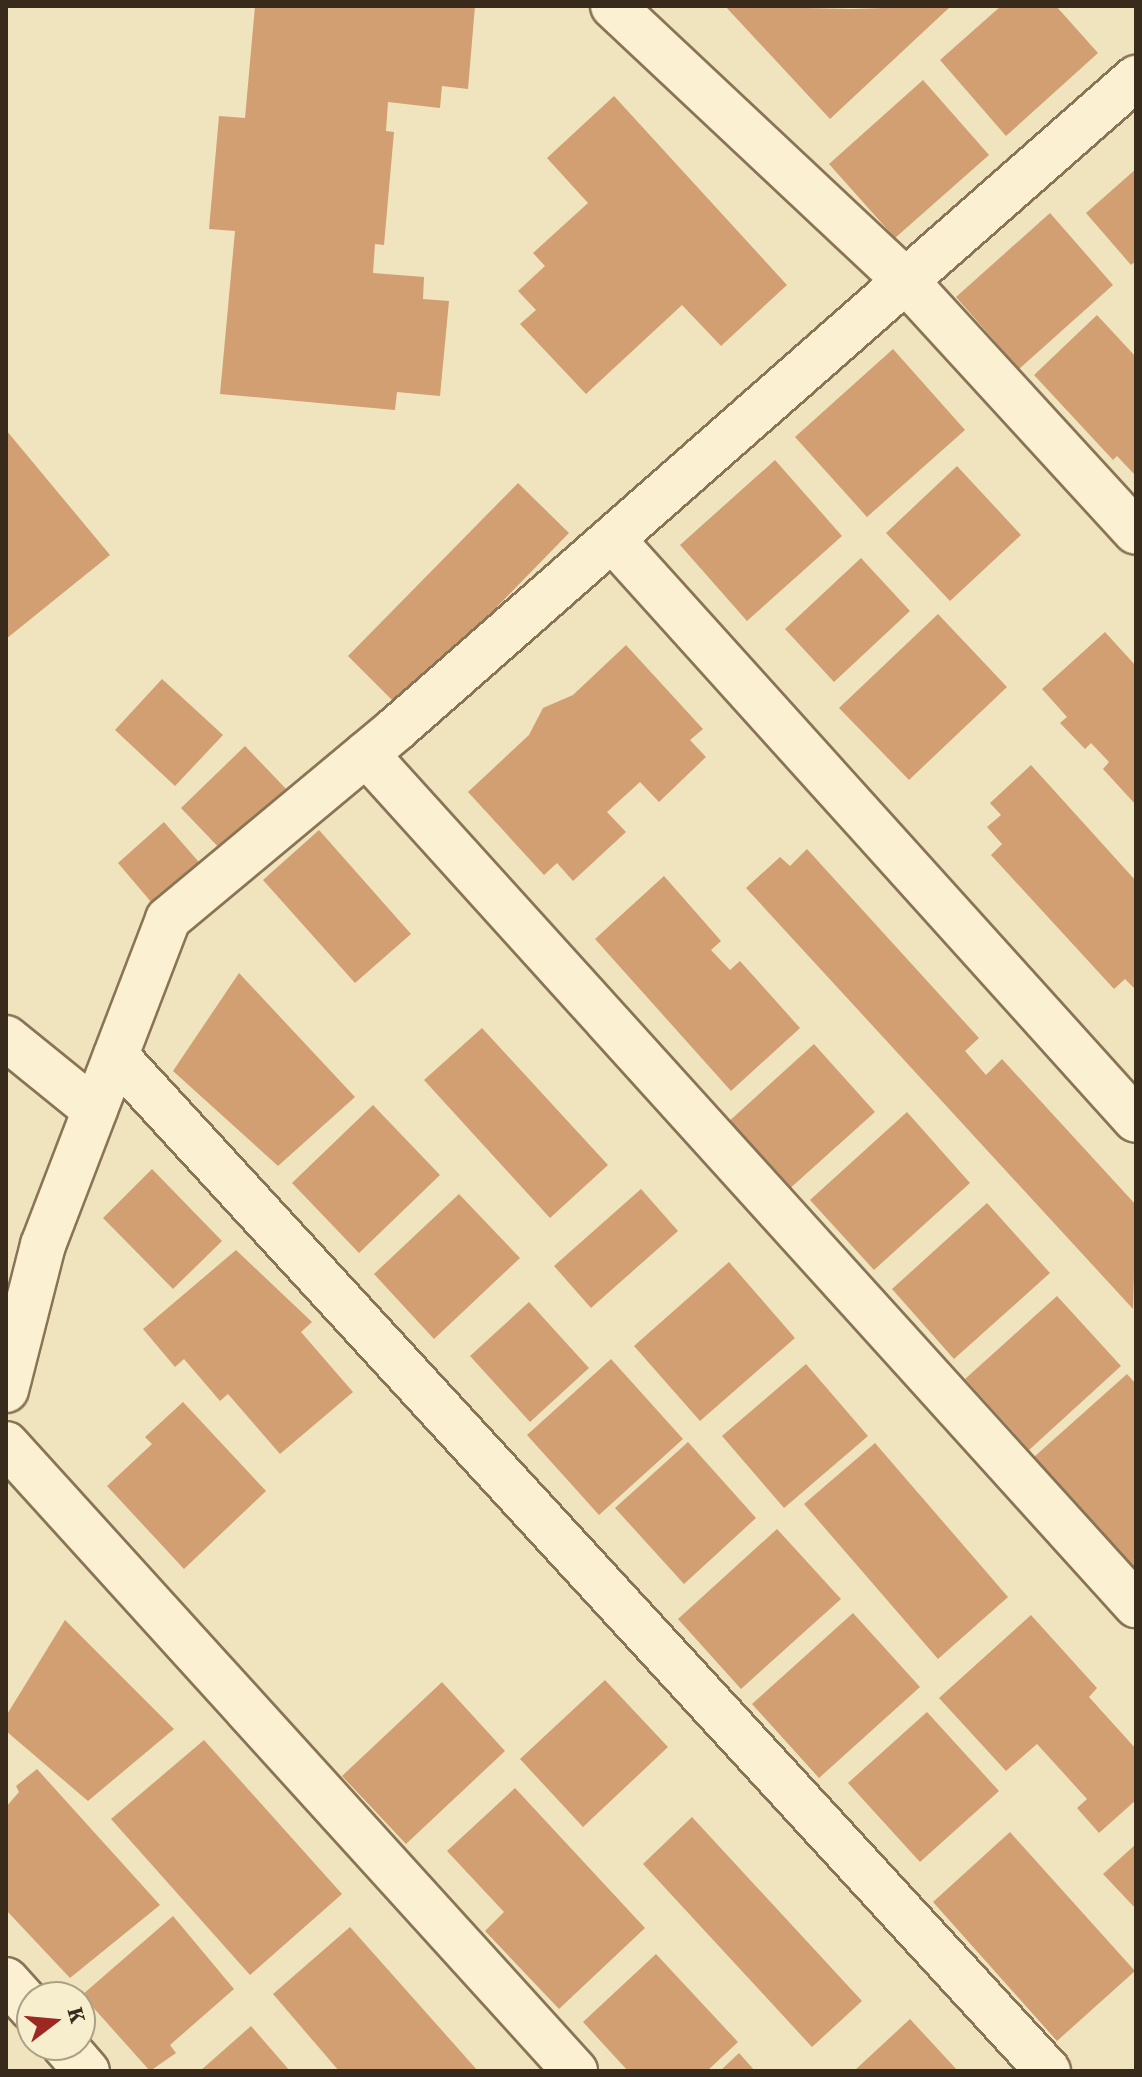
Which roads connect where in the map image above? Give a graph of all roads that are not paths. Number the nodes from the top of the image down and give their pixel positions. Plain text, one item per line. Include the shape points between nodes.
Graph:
1 (613, 6) edge
2 (1136, 78) edge
3 (906, 281) junction
4 (1136, 532) edge
5 (612, 539) junction
6 (366, 754) junction
7 (6, 1038) edge
8 (116, 1056) junction
9 (95, 1110) junction
10 (1136, 1120) edge
11 (6, 1390) edge
12 (6, 1444) edge
13 (1136, 1605) edge
14 (575, 2071) edge
15 (1048, 2071) edge

1 - 3 street
2 - 3 street
3 - 4 street
3 - 5 street
5 - 6 street
5 - 10 street
6 - 8 street via 168,919
6 - 13 street
7 - 9 street
8 - 9 street
8 - 15 street
9 - 11 street via 43,1245
12 - 14 street

